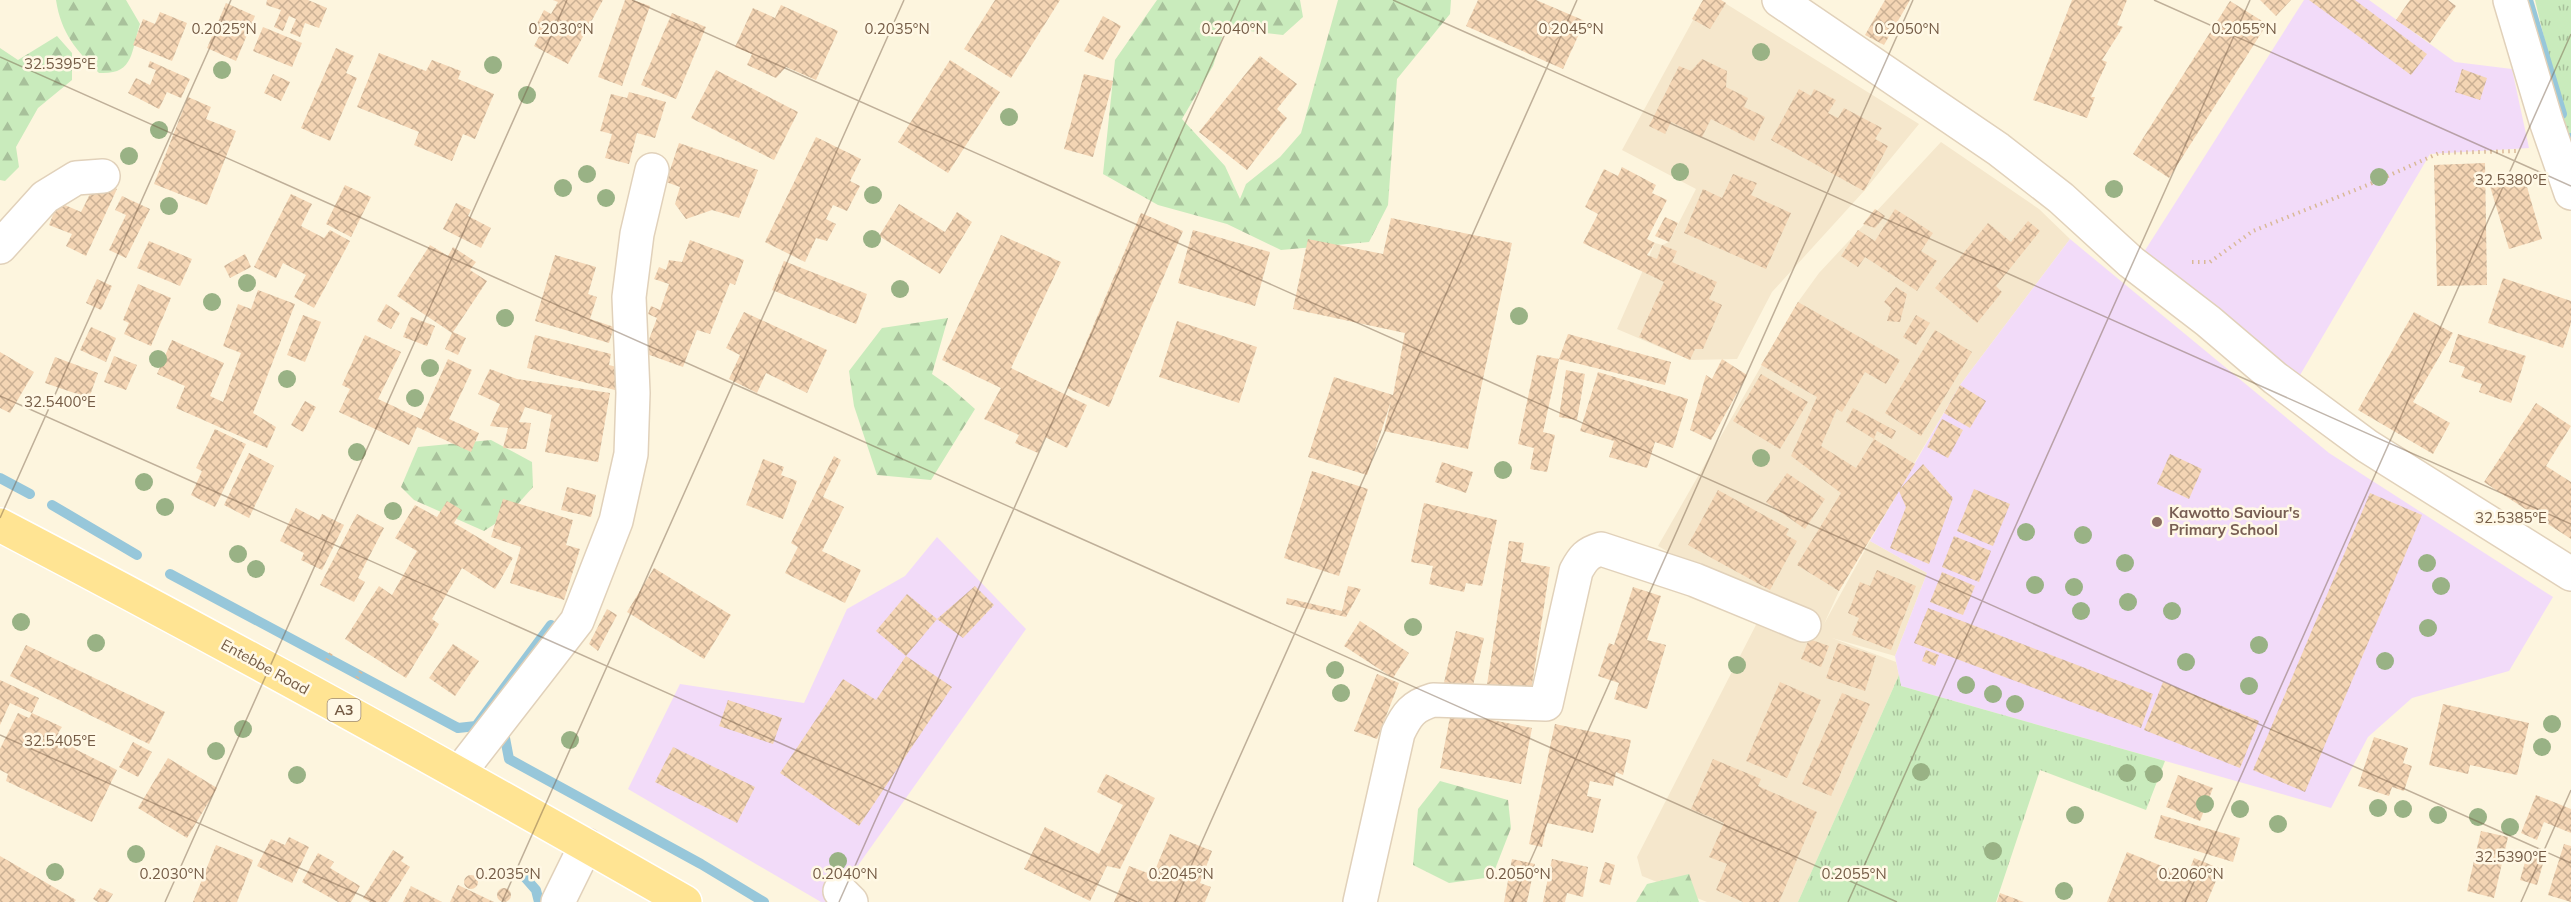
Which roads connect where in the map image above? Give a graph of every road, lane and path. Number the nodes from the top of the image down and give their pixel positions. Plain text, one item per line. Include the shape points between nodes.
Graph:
1 (1779, 0) edge
2 (2510, 0) edge
3 (2555, 150) junction
4 (652, 170) dead end
5 (103, 176) dead end
6 (2571, 193) edge
7 (0, 247) edge
8 (2187, 262) dead end
9 (0, 525) edge
10 (2571, 574) edge
11 (1804, 625) dead end
12 (459, 773) junction
13 (586, 845) junction
14 (558, 902) edge
15 (685, 902) edge
16 (1360, 902) edge

1 - 10 street via 2007,156 2275,378 2367,446
2 - 3 street
3 - 6 street
3 - 8 path via 2439,153 2253,231 2210,262
4 - 12 street via 637,234 629,297 631,454 616,521 577,621
5 - 7 street via 76,178 45,197
9 - 12 main road, Entebbe Road / A3
11 - 16 street via 1695,580 1601,549 1589,552 1576,571 1546,704 1433,700 1416,705 1406,715 1398,733
12 - 13 main road, Entebbe Road / A3
13 - 14 street
13 - 15 main road, Entebbe Road / A3

